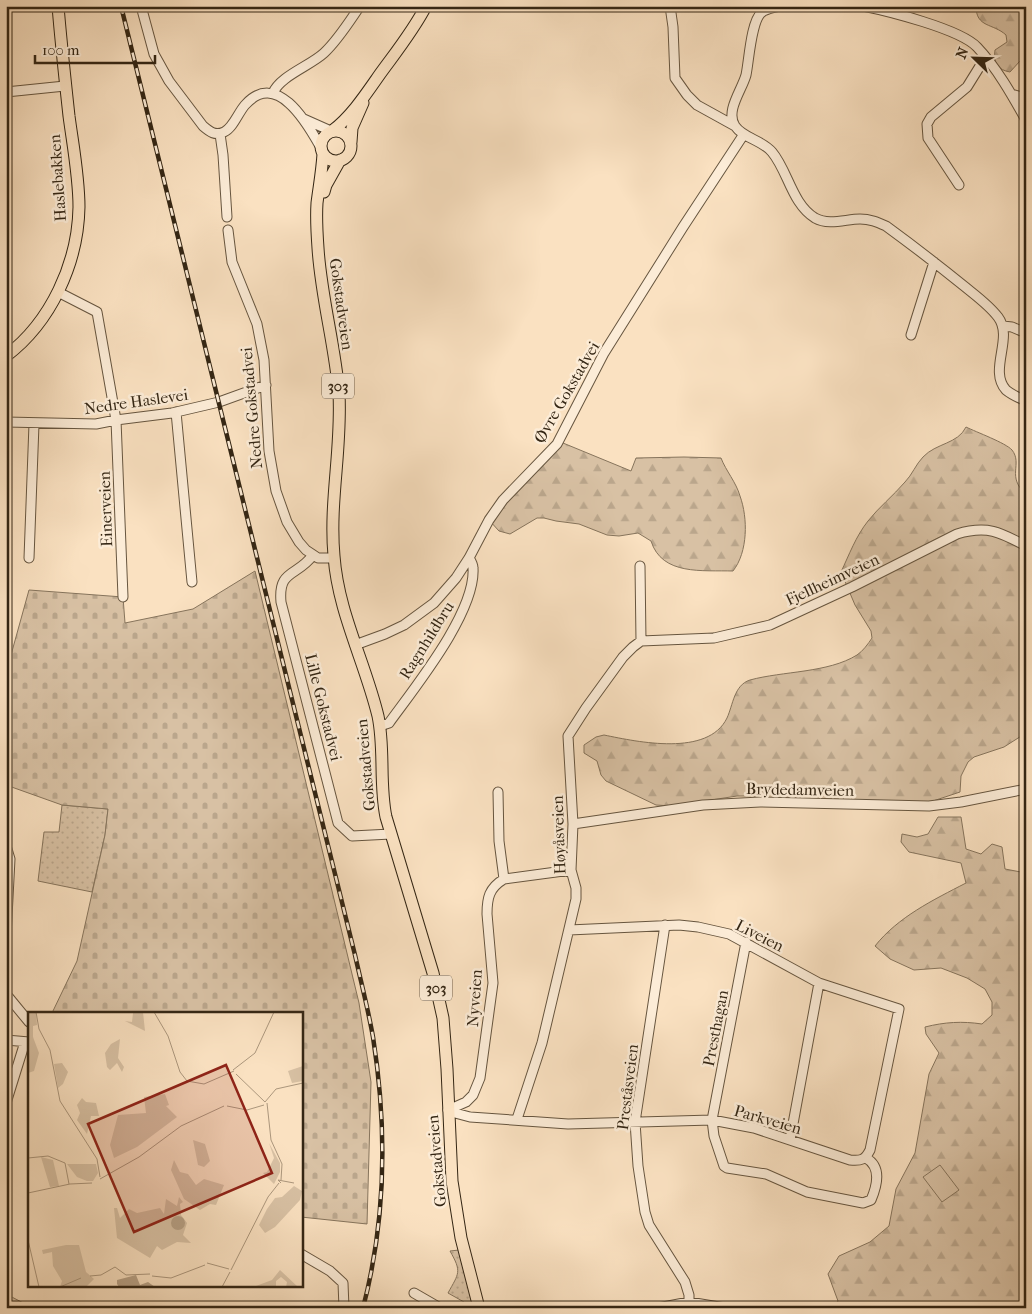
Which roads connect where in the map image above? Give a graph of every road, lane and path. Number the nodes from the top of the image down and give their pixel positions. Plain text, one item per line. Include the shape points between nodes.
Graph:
1 (58, 6) edge
2 (141, 6) edge
3 (360, 6) edge
4 (426, 6) edge
5 (670, 6) edge
6 (779, 6) edge
7 (863, 6) edge
8 (985, 58) junction
9 (66, 86) junction
10 (370, 88) junction
11 (6, 92) edge
12 (273, 93) junction
13 (1011, 94) junction
14 (1026, 98) edge
15 (304, 119) junction
16 (1026, 120) edge
17 (735, 126) junction
18 (331, 131) junction
19 (220, 134) junction
20 (744, 134) junction
21 (350, 142) junction
22 (322, 150) junction
23 (340, 160) junction
24 (959, 185) dead end
25 (227, 218) dead end
26 (228, 230) dead end
27 (318, 246) junction
28 (934, 262) junction
29 (58, 292) junction
30 (1003, 326) junction
31 (1026, 333) edge
32 (911, 335) dead end
33 (6, 356) edge
34 (266, 385) junction
35 (1026, 402) edge
36 (176, 412) junction
37 (116, 420) junction
38 (6, 422) edge
39 (34, 424) junction
40 (1026, 546) edge
41 (313, 555) junction
42 (30, 558) dead end
43 (334, 558) junction
44 (469, 558) junction
45 (640, 566) dead end
46 (192, 582) dead end
47 (123, 597) dead end
48 (641, 641) junction
49 (355, 645) junction
50 (380, 726) junction
51 (1026, 789) edge
52 (498, 792) dead end
53 (573, 824) junction
54 (391, 834) junction
55 (8, 849) edge
56 (571, 870) junction
57 (504, 880) junction
58 (666, 925) junction
59 (569, 930) junction
60 (6, 936) edge
61 (746, 942) junction
62 (820, 983) junction
63 (6, 994) edge
64 (28, 1021) edge
65 (6, 1040) edge
66 (27, 1042) edge
67 (6, 1103) edge
68 (448, 1110) junction
69 (517, 1120) junction
70 (712, 1120) junction
71 (635, 1122) junction
72 (790, 1140) junction
73 (866, 1158) junction
74 (302, 1255) edge
75 (414, 1293) dead end
76 (690, 1302) junction
77 (344, 1308) edge
78 (440, 1308) edge
79 (479, 1308) edge
80 (658, 1308) edge
81 (725, 1308) edge

1 - 9 main road, Haslebakken
2 - 19 street via 154,54 169,81 203,126
3 - 12 street via 326,52 284,79
4 - 10 main road, 303
5 - 17 street via 675,78 697,105
6 - 17 street via 761,12 757,19 746,75 733,110
7 - 8 street via 945,30 966,39
8 - 13 street
8 - 24 street via 967,87 927,124 928,138
9 - 11 street
9 - 29 main road, Haslebakken via 79,208 74,247
10 - 18 main road, 303 via 341,124
10 - 21 main road, 303 via 352,128
12 - 15 street
12 - 19 street via 262,93 252,98 229,128
13 - 14 street
13 - 16 street
15 - 18 street
15 - 22 street
17 - 20 street
18 - 21 main road via 343,132
18 - 22 main road, 303 via 323,137
19 - 25 street
20 - 28 street via 773,154 791,188 816,219 828,222 873,220
20 - 44 street, Øvre Gokstadvei via 604,353 557,444 503,500
21 - 23 main road, 303 via 350,151
22 - 23 main road via 331,160
22 - 27 main road, Gokstadveien / 303 via 317,204
23 - 27 main road, Gokstadveien / 303 via 326,185
26 - 34 street, Nedre Gokstadvei via 233,268 257,324
27 - 43 main road, Gokstadveien / 303 via 338,393
28 - 30 street via 983,302
28 - 32 street
29 - 33 main road, Haslebakken via 31,333
29 - 37 street, Einerveien via 97,312
30 - 31 street
30 - 35 street via 1002,382 1010,393
34 - 36 street, Nedre Haslevei via 219,402
34 - 41 street, Nedre Gokstadvei via 269,452 276,491 292,531
36 - 37 street, Nedre Haslevei
36 - 46 street
37 - 39 street, Nedre Haslevei via 96,424
37 - 47 street, Einerveien
38 - 39 street, Nedre Haslevei
39 - 42 street
40 - 48 street, Fjellheimveien via 992,530 971,530 770,625 714,638
41 - 43 street
41 - 54 street, Lille Gokstadvei via 282,581 280,592 338,823 352,836
43 - 49 main road, Gokstadveien / 303 via 340,598
44 - 49 street, Øvre Gokstadvei via 434,603 404,625
44 - 50 street, Ragnhildbru via 473,568 470,589 451,634 389,723
45 - 48 street
48 - 53 street, Høyåsveien via 623,657 568,736
49 - 50 main road, Gokstadveien / 303
50 - 54 main road, Gokstadveien / 303 via 382,794
51 - 53 street, Brydedamveien via 928,806 760,802 703,805
52 - 57 street
53 - 56 street, Høyåsveien
54 - 68 main road, Gokstadveien / 303 via 438,995 445,1040
55 - 60 street
56 - 57 street
56 - 59 street, Høyåsveien via 576,899
57 - 68 street, Nyveien via 493,887 487,905 493,983 480,1078 473,1095
58 - 59 street, Liveien
58 - 61 street, Liveien via 698,927
58 - 71 street, Preståsveien
59 - 69 street, Høyåsveien via 542,1043
61 - 62 street, Liveien
61 - 70 street, Presthagan
62 - 72 street
62 - 73 street, Liveien via 899,1009
63 - 64 street
65 - 66 street
66 - 67 street
68 - 69 street, Parkveien via 470,1117
68 - 79 main road, Gokstadveien / 303 via 456,1209
69 - 71 street, Parkveien via 568,1124
70 - 71 street, Parkveien
70 - 72 street, Parkveien via 742,1125
70 - 73 street via 725,1167 766,1174 822,1196 863,1203 871,1200 877,1180 876,1169
71 - 76 street, Preståsveien via 645,1212 649,1225 684,1282
72 - 73 street, Parkveien via 850,1160
74 - 77 street via 343,1282
75 - 78 street
76 - 80 street
76 - 81 street

